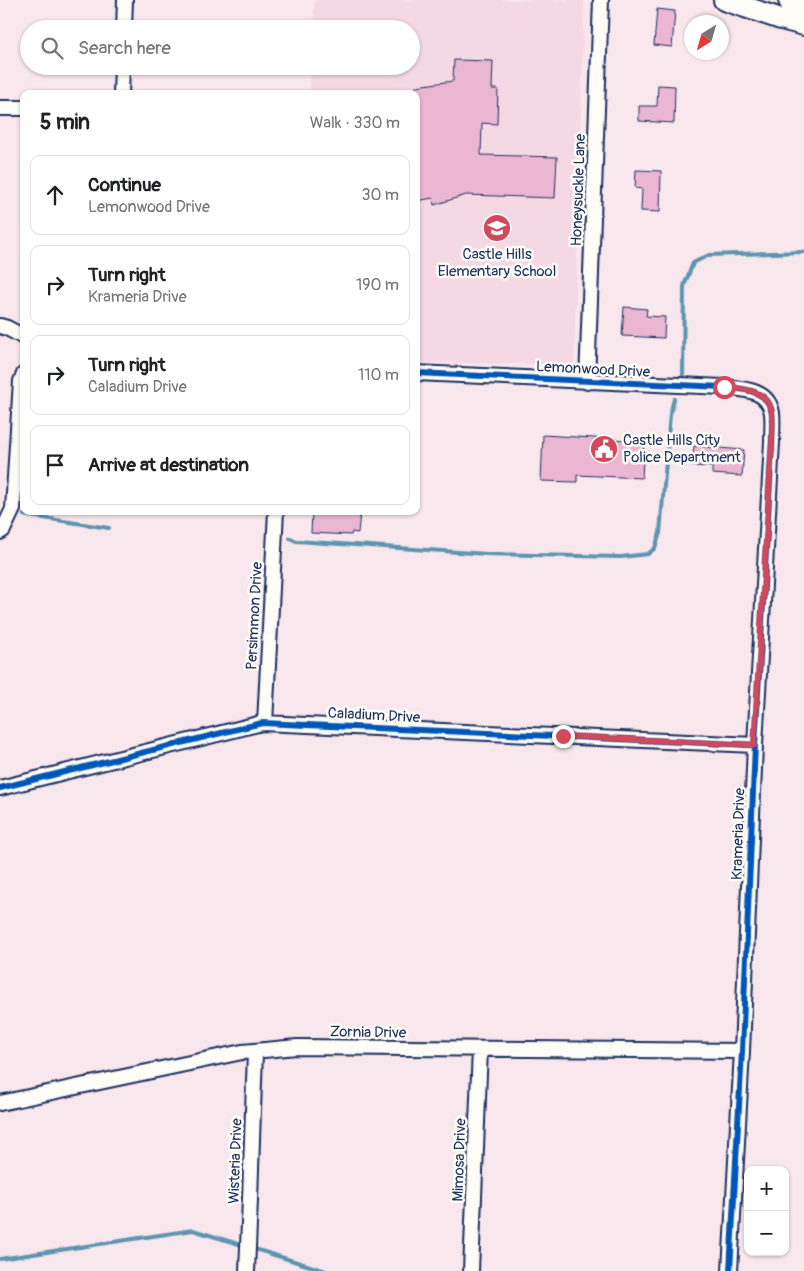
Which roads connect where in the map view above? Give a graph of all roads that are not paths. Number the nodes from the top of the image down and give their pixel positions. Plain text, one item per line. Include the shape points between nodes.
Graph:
1 (125, 0) edge
2 (601, 0) edge
3 (724, 0) edge
4 (792, 0) edge
5 (804, 4) edge
6 (124, 20) edge
7 (804, 25) edge
8 (122, 75) edge
9 (121, 90) edge
10 (0, 108) edge
11 (20, 108) edge
12 (0, 326) edge
13 (20, 335) edge
14 (420, 373) edge
15 (587, 382) junction
16 (20, 397) edge
17 (766, 399) joint
18 (276, 515) edge
19 (0, 532) edge
20 (265, 723) junction
21 (754, 745) junction
22 (0, 788) edge
23 (480, 1049) junction
24 (742, 1051) junction
25 (255, 1052) junction
26 (0, 1103) edge
27 (247, 1267) edge
28 (471, 1271) edge
29 (730, 1271) edge

1 - 6 street
2 - 15 street, Honeysuckle Lane
3 - 7 main road
4 - 5 highway
8 - 9 street
10 - 11 street
12 - 13 street
14 - 15 street, Lemonwood Drive
15 - 17 street, Lemonwood Drive via 724,387 751,390
16 - 19 street via 13,509
17 - 21 street, Krameria Drive via 772,413 772,442
18 - 20 street, Persimmon Drive
20 - 21 street, Caladium Drive
20 - 22 street, Caladium Drive
21 - 24 street, Krameria Drive
23 - 24 street, Zornia Drive
23 - 25 street, Zornia Drive via 297,1047
23 - 28 street, Mimosa Drive
24 - 29 street, Krameria Drive
25 - 26 street, Zornia Drive via 242,1052
25 - 27 street, Wisteria Drive

